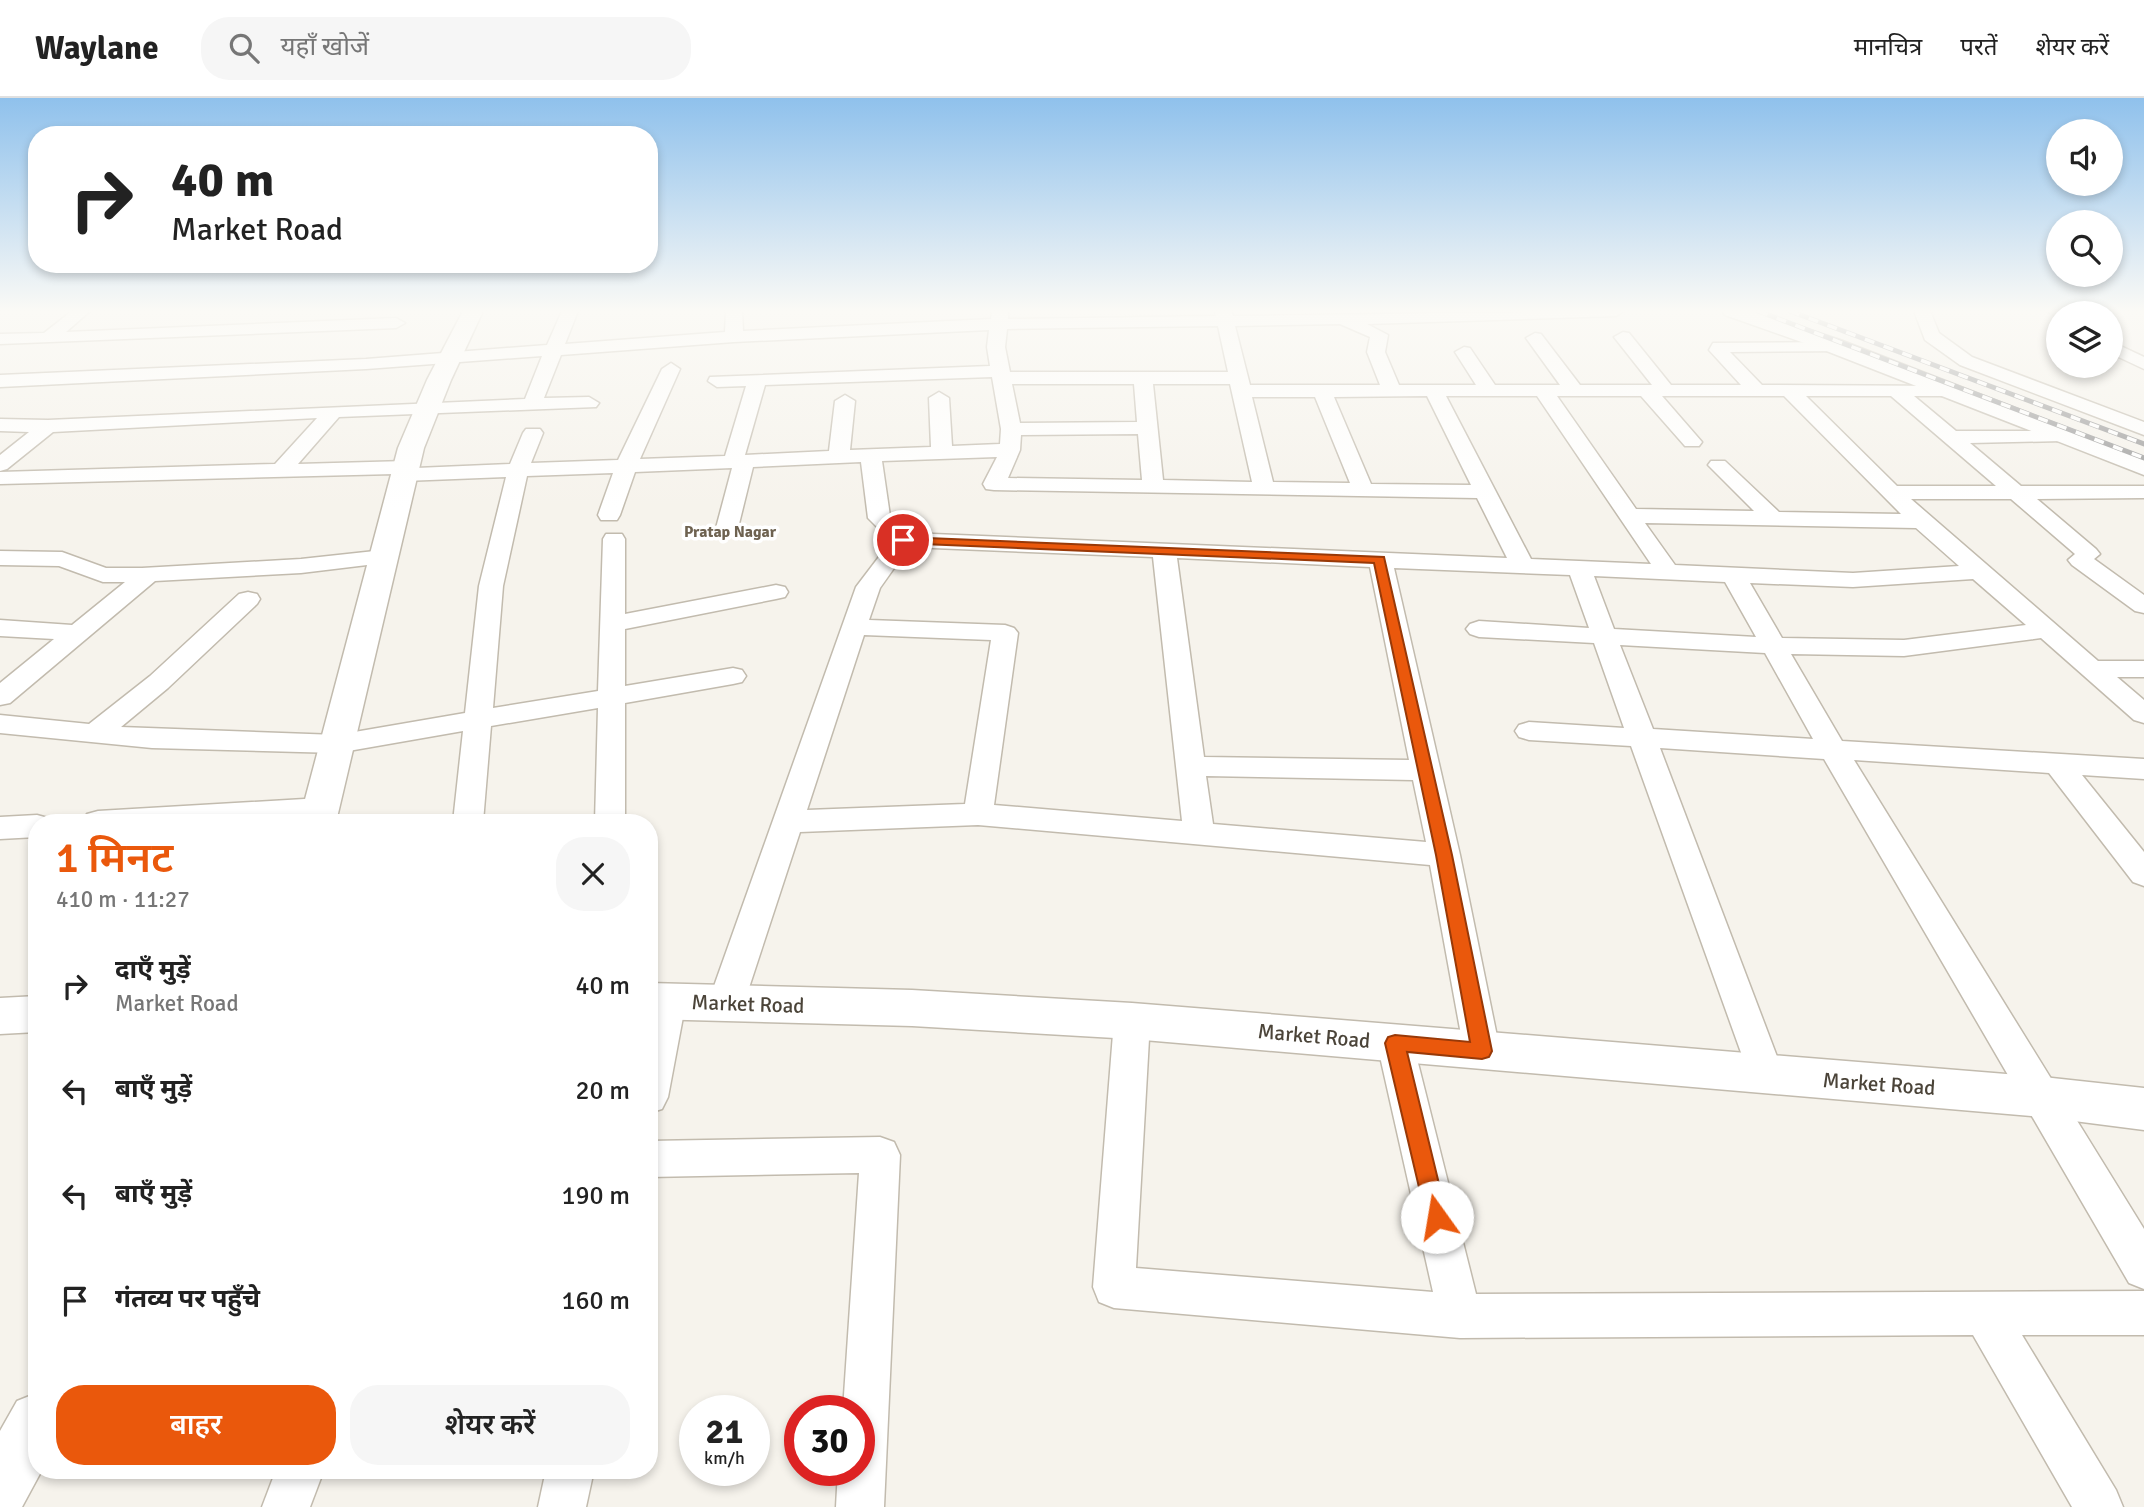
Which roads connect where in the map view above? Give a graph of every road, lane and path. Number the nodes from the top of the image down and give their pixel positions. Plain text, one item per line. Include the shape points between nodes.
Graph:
1 (96, 377) edge
2 (112, 377) edge
3 (441, 377) edge
4 (542, 377) edge
5 (667, 377) edge
6 (868, 377) edge
7 (1003, 377) edge
8 (1099, 377) edge
9 (1238, 377) edge
10 (1386, 377) edge
11 (1480, 377) edge
12 (1564, 377) edge
13 (1655, 377) edge
14 (1744, 377) edge
15 (1915, 377) edge
16 (2007, 377) edge
17 (1143, 378) junction
18 (757, 379) junction
19 (0, 381) edge
20 (717, 381) dead end
21 (1240, 384) junction
22 (1391, 389) junction
23 (1433, 389) junction
24 (1488, 389) junction
25 (1542, 389) junction
26 (1573, 389) junction
27 (1645, 389) junction
28 (1665, 389) junction
29 (1756, 389) junction
30 (1322, 390) junction
31 (1788, 390) junction
32 (1896, 390) junction
33 (1950, 390) junction
34 (95, 392) dead end
35 (939, 398) dead end
36 (845, 401) dead end
37 (589, 403) dead end
38 (532, 404) junction
39 (427, 407) junction
40 (77, 409) dead end
41 (333, 412) junction
42 (0, 425) edge
43 (53, 425) junction
44 (1147, 428) junction
45 (2144, 429) edge
46 (533, 433) dead end
47 (2062, 435) junction
48 (1953, 437) junction
49 (1011, 439) junction
50 (1692, 442) dead end
51 (942, 453) junction
52 (871, 456) junction
53 (839, 457) junction
54 (738, 461) junction
55 (0, 465) edge
56 (1718, 465) dead end
57 (626, 466) junction
58 (2144, 467) edge
59 (518, 470) junction
60 (279, 471) junction
61 (405, 471) junction
62 (0, 478) edge
63 (1153, 486) junction
64 (1264, 488) junction
65 (1363, 490) junction
66 (1485, 492) junction
67 (1891, 493) junction
68 (2019, 493) junction
69 (2141, 494) edge
70 (1629, 516) junction
71 (1773, 518) junction
72 (1921, 521) junction
73 (727, 528) dead end
74 (903, 540) junction
75 (1164, 551) junction
76 (384, 557) junction
77 (0, 558) edge
78 (1380, 559) junction
79 (1522, 565) junction
80 (1579, 567) junction
81 (1667, 571) junction
82 (1979, 572) junction
83 (1733, 574) junction
84 (148, 575) junction
85 (776, 592) dead end
86 (248, 599) dead end
87 (2144, 606) edge
88 (612, 624) junction
89 (854, 627) junction
90 (0, 628) edge
91 (1479, 629) dead end
92 (2048, 630) junction
93 (77, 633) junction
94 (1604, 637) junction
95 (1774, 646) junction
96 (2095, 669) junction
97 (2144, 669) edge
98 (733, 676) dead end
99 (613, 696) junction
100 (0, 697) edge
101 (2144, 714) edge
102 (479, 719) junction
103 (0, 723) edge
104 (1529, 731) dead end
105 (95, 733) junction
106 (1641, 738) junction
107 (337, 744) junction
108 (1833, 750) junction
109 (2059, 764) junction
110 (1190, 766) junction
111 (2144, 769) edge
112 (1426, 770) junction
113 (319, 814) edge
114 (469, 814) edge
115 (610, 814) edge
116 (978, 814) junction
117 (786, 822) junction
118 (28, 826) edge
119 (0, 828) edge
120 (1199, 834) junction
121 (1444, 855) junction
122 (2144, 874) edge
123 (659, 1001) edge
124 (726, 1003) junction
125 (28, 1014) edge
126 (0, 1016) edge
127 (1132, 1021) junction
128 (1395, 1043) junction
129 (1482, 1051) junction
130 (1766, 1075) junction
131 (2043, 1097) junction
132 (2144, 1110) edge
133 (658, 1159) edge
134 (2144, 1268) edge
135 (1984, 1313) junction
136 (2144, 1313) edge
137 (1460, 1316) junction
138 (28, 1438) edge
139 (297, 1479) edge
140 (568, 1479) edge
141 (0, 1489) edge
142 (286, 1507) edge
143 (562, 1507) edge
144 (860, 1507) edge
145 (2099, 1507) edge

1 - 19 street
2 - 34 street
3 - 39 street
4 - 38 street
5 - 57 street
6 - 18 street
7 - 49 street
8 - 17 street
9 - 21 street
10 - 22 street
11 - 24 street
12 - 26 street
13 - 28 street
14 - 29 street
15 - 33 street
16 - 45 street
17 - 21 street
17 - 44 street
18 - 20 street
18 - 54 street
21 - 30 street
21 - 64 street
22 - 23 street
22 - 30 street
23 - 24 street
23 - 66 street
24 - 25 street
25 - 26 street
25 - 70 street
26 - 27 street
27 - 28 street
27 - 50 street
28 - 29 street
29 - 31 street
30 - 65 street
31 - 32 street
31 - 67 street
32 - 33 street
32 - 48 street
33 - 47 street
35 - 51 street
36 - 53 street
37 - 38 street
38 - 39 street
39 - 41 street
39 - 61 street
40 - 43 street
41 - 43 street
41 - 60 street
42 - 43 street
43 - 55 street
44 - 49 street
44 - 63 street
46 - 59 street
47 - 48 street
47 - 58 street
48 - 68 street
49 - 51 street
49 - 63 street via 994,484
51 - 52 street
52 - 53 street
52 - 74 street via 879,518
53 - 54 street
54 - 57 street
54 - 73 street
56 - 71 street
57 - 59 street
57 - 88 street via 611,527
59 - 61 street
59 - 102 street via 491,586
60 - 61 street
60 - 62 street
61 - 76 street
63 - 64 street
64 - 65 street
65 - 66 street
66 - 79 street
67 - 68 street
67 - 72 street
68 - 69 street
68 - 87 street via 2084,557
70 - 71 street
70 - 81 street
71 - 72 street
72 - 82 street
74 - 75 street
74 - 89 street via 868,587
75 - 78 street
75 - 110 street
76 - 84 street
76 - 107 street
77 - 84 street via 62,559 103,575
78 - 79 street
78 - 112 street
79 - 80 street
80 - 81 street
80 - 94 street
81 - 83 street
82 - 83 street via 1853,580
82 - 92 street
83 - 95 street
84 - 93 street
85 - 88 street
86 - 105 street via 159,682
88 - 99 street
89 - 116 street via 1005,633
89 - 117 street
90 - 93 street
91 - 94 street
92 - 95 street via 1904,648
92 - 96 street
93 - 100 street
94 - 95 street
94 - 106 street
95 - 108 street
96 - 97 street
96 - 101 street
98 - 99 street
99 - 102 street
99 - 115 street
102 - 107 street
102 - 114 street
103 - 105 street
104 - 106 street
105 - 107 street
106 - 108 street
106 - 130 street
107 - 113 street
108 - 109 street
108 - 131 street
109 - 111 street
109 - 122 street
110 - 112 street
110 - 120 street
112 - 121 street
116 - 117 street
116 - 120 street
117 - 124 street
118 - 119 street
120 - 121 street
121 - 129 street
123 - 124 street, Market Road
124 - 127 street, Market Road
125 - 126 street
127 - 128 street, Market Road
127 - 137 street via 1114,1287
128 - 129 street, Market Road
128 - 137 street
129 - 130 street, Market Road
130 - 131 street, Market Road
131 - 132 street, Market Road
131 - 134 street
133 - 144 street via 880,1155
135 - 136 street
135 - 137 street
135 - 145 street
138 - 141 street
139 - 142 street
140 - 143 street

